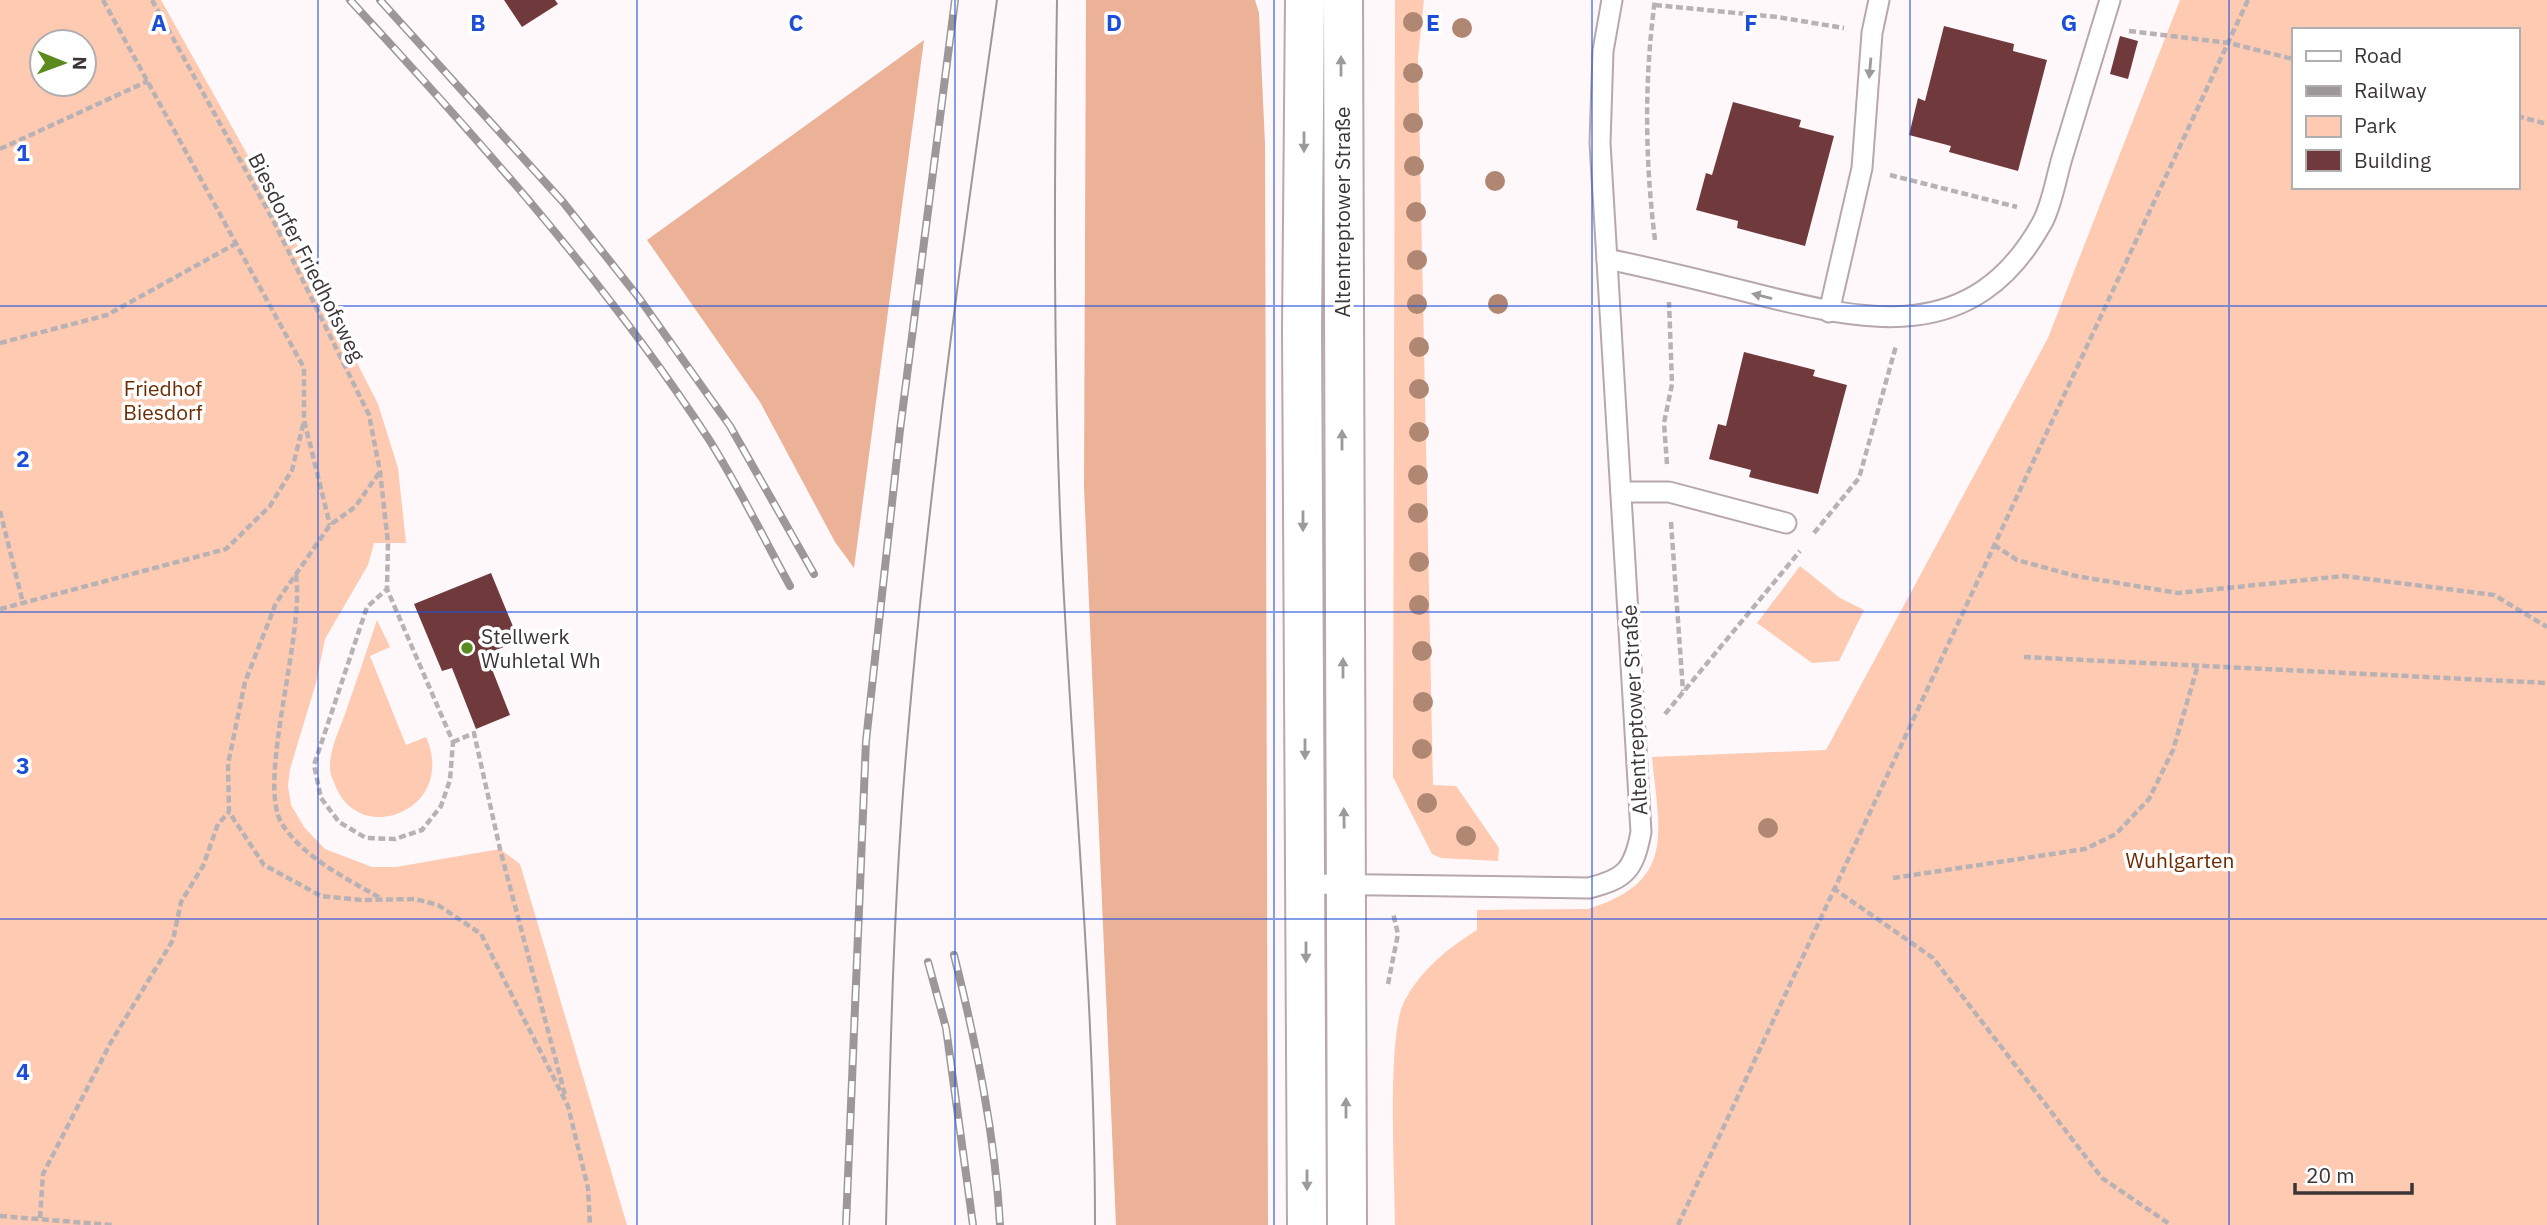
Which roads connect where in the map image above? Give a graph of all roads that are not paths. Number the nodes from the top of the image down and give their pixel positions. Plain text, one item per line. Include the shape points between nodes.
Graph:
1 (1305, 0) edge
2 (1343, 0) edge
3 (1612, 0) edge
4 (1879, 0) edge
5 (2110, 0) edge
6 (1607, 259) junction
7 (1829, 312) junction
8 (1621, 492) junction
9 (1786, 523) dead end
10 (1306, 884) junction
11 (1344, 886) junction
12 (1307, 1225) edge
13 (1347, 1225) edge

1 -> 10 main road, Altentreptower Straße
11 -> 2 main road, Altentreptower Straße
3 - 6 lane, Altentreptower Straße via 1603,51 1600,143
4 -> 7 lane via 1872,33 1862,168
5 - 7 lane via 2045,214 2016,262 1980,291 1939,311 1904,318
7 -> 6 lane
6 - 8 lane, Altentreptower Straße
8 - 9 lane via 1669,492
8 - 11 lane, Altentreptower Straße via 1641,832 1636,861 1615,882 1589,888
10 - 11 lane, Altentreptower Straße
10 -> 12 main road, Altentreptower Straße
13 -> 11 main road, Altentreptower Straße

